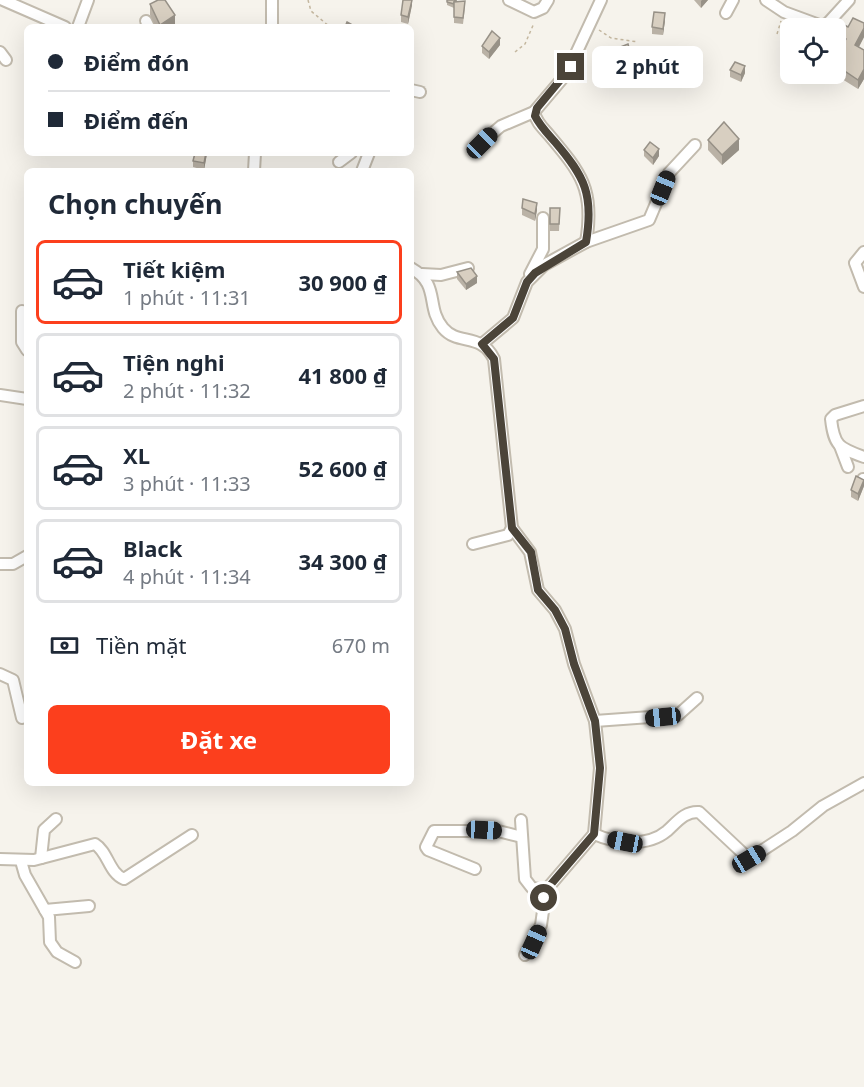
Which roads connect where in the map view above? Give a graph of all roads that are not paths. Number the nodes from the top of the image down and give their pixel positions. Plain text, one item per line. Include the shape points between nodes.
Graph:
1 (3, 0) edge
2 (88, 0) edge
3 (272, 0) edge
4 (509, 0) edge
5 (548, 0) edge
6 (601, 0) edge
7 (733, 0) edge
8 (766, 0) edge
9 (849, 0) edge
10 (726, 14) dead end
11 (799, 18) edge
12 (833, 18) edge
13 (58, 24) edge
14 (79, 24) edge
15 (272, 24) edge
16 (534, 112) junction
17 (482, 143) dead end
18 (695, 145) dead end
19 (347, 156) edge
20 (339, 162) dead end
21 (543, 218) dead end
22 (586, 242) junction
23 (864, 252) edge
24 (468, 268) edge
25 (414, 270) edge
26 (422, 274) junction
27 (527, 282) junction
28 (864, 287) edge
29 (22, 311) dead end
30 (482, 344) junction
31 (24, 345) edge
32 (0, 395) edge
33 (24, 399) edge
34 (864, 406) edge
35 (840, 446) junction
36 (864, 457) edge
37 (848, 467) dead end
38 (512, 528) junction
39 (473, 544) dead end
40 (24, 558) edge
41 (0, 564) edge
42 (0, 674) edge
43 (697, 698) dead end
44 (22, 718) dead end
45 (595, 721) junction
46 (864, 783) edge
47 (56, 819) dead end
48 (521, 820) dead end
49 (594, 834) junction
50 (192, 835) dead end
51 (522, 837) junction
52 (41, 858) junction
53 (0, 860) edge
54 (21, 861) junction
55 (475, 870) dead end
56 (546, 890) junction
57 (89, 906) dead end
58 (45, 910) junction
59 (525, 955) dead end
60 (75, 962) dead end

1 - 13 street
2 - 14 street
3 - 15 street
4 - 5 street via 534,12
6 - 16 street via 567,73
7 - 10 street
8 - 11 street
9 - 12 street
16 - 17 street via 501,126
16 - 22 street via 583,180 589,204
18 - 22 street via 669,173 648,220
19 - 20 street
21 - 27 street via 543,249
22 - 27 street via 544,265
23 - 28 street via 855,260
24 - 26 street via 441,275
25 - 26 street
26 - 30 street via 430,285 442,327 450,334
27 - 30 street via 513,318
29 - 31 street
30 - 38 street via 494,359
32 - 33 street
34 - 35 street via 832,417 833,438
35 - 36 street
35 - 37 street
38 - 39 street via 507,535
38 - 45 street via 531,552 538,590 561,620
40 - 41 street via 13,564
42 - 44 street via 13,680
43 - 45 street via 678,715
45 - 49 street via 600,785
46 - 49 street via 823,806 749,859 699,812 690,813 657,838 643,842
47 - 52 street via 44,830
48 - 51 street
49 - 56 street
50 - 52 street via 124,879 95,844
51 - 55 street via 498,831 434,831 428,850
51 - 56 street via 525,879 532,888
52 - 54 street
53 - 54 street
54 - 58 street
56 - 59 street via 542,925
57 - 58 street
58 - 60 street via 50,942 57,952

